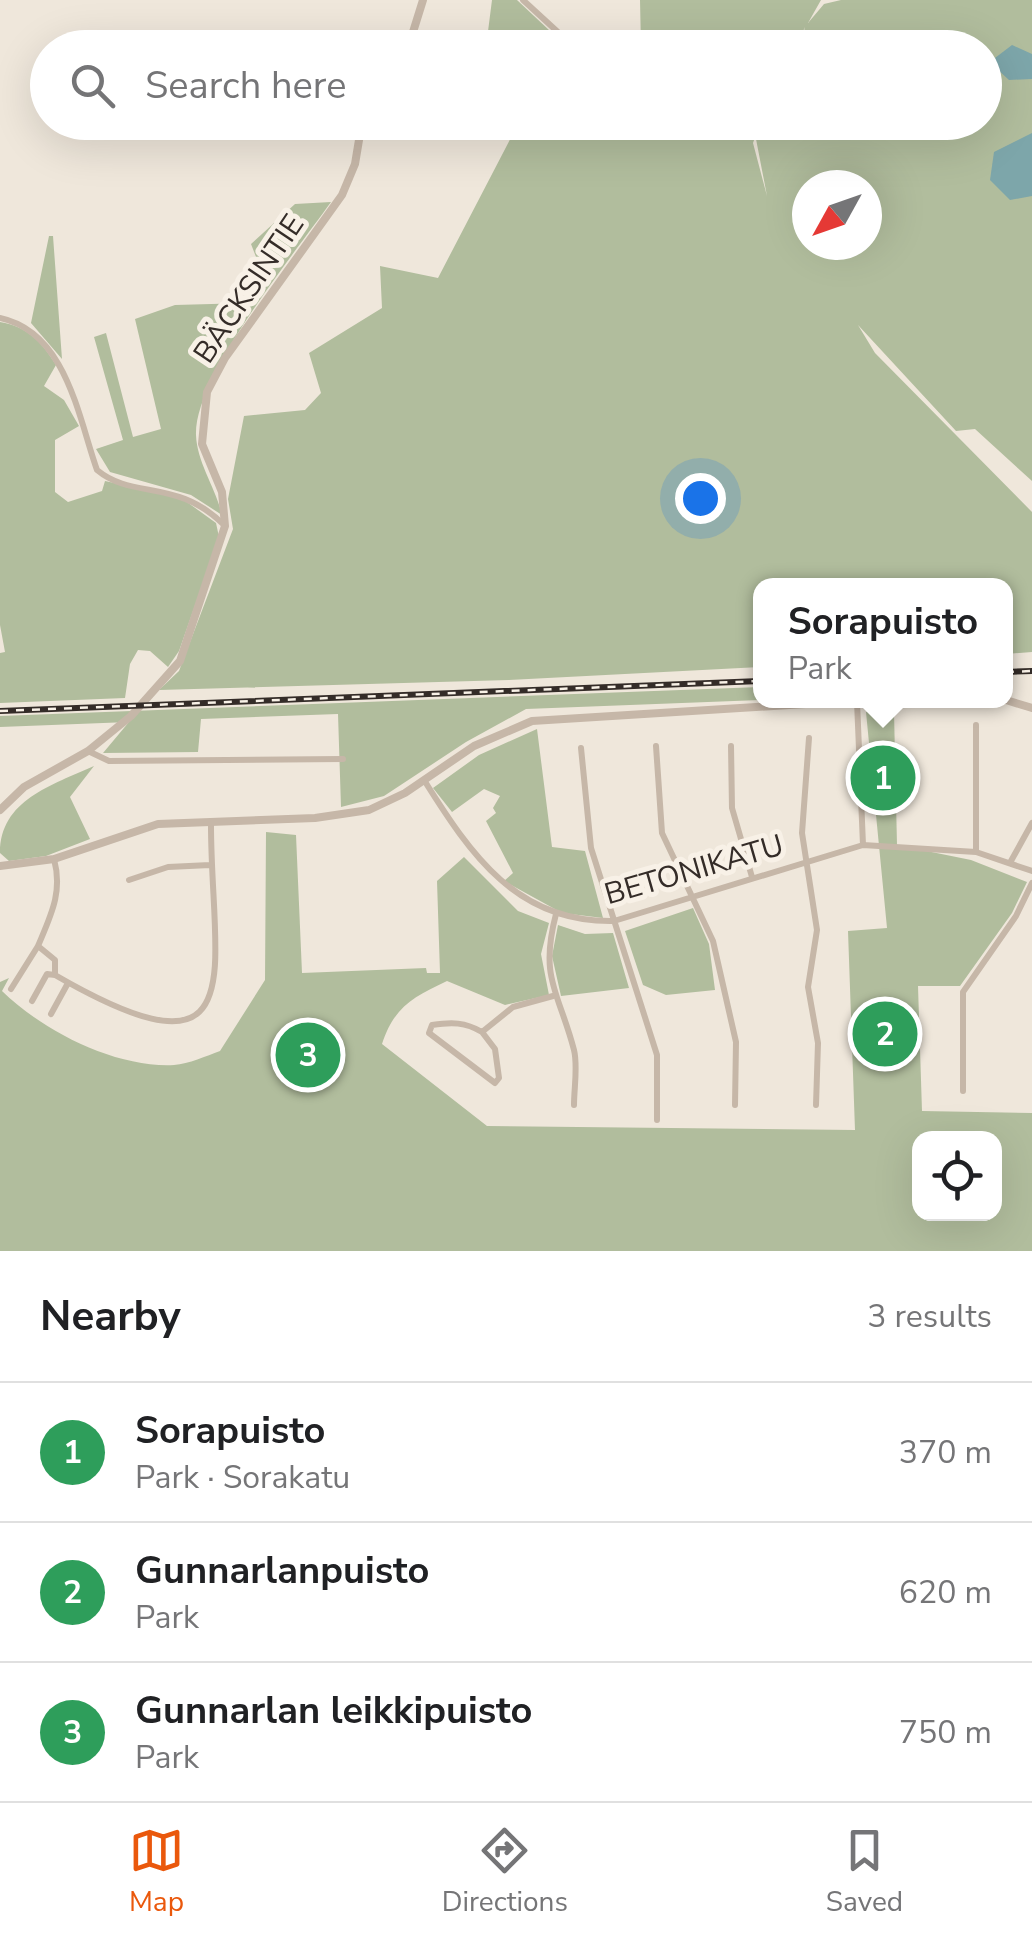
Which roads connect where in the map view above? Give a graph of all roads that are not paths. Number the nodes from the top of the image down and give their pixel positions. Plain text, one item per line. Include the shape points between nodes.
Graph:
1 (423, 0) edge
2 (522, 0) edge
3 (414, 30) edge
4 (554, 30) edge
5 (359, 140) edge
6 (0, 318) edge
7 (225, 526) junction
8 (753, 707) edge
9 (857, 708) edge
10 (976, 725) dead end
11 (809, 738) dead end
12 (656, 746) dead end
13 (731, 746) dead end
14 (581, 748) dead end
15 (88, 750) junction
16 (343, 759) dead end
17 (424, 780) junction
18 (0, 810) edge
19 (210, 820) junction
20 (1032, 823) edge
21 (863, 845) junction
22 (976, 852) junction
23 (54, 858) junction
24 (805, 860) junction
25 (1010, 862) junction
26 (210, 865) junction
27 (0, 866) edge
28 (1032, 871) edge
29 (752, 877) junction
30 (129, 880) dead end
31 (1032, 883) edge
32 (692, 899) junction
33 (556, 914) junction
34 (614, 921) junction
35 (38, 946) junction
36 (54, 975) junction
37 (68, 983) junction
38 (11, 989) dead end
39 (554, 996) junction
40 (32, 1001) dead end
41 (51, 1014) dead end
42 (482, 1032) junction
43 (963, 1091) dead end
44 (574, 1105) dead end
45 (735, 1105) dead end
46 (816, 1105) dead end
47 (656, 1120) dead end

1 - 3 street
2 - 4 street
5 - 7 street, BÄCKSINTIE via 342,195 207,392 202,444 222,492
6 - 7 street via 34,331 47,345 97,470 109,480 192,499
7 - 15 street, BÄCKSINTIE via 180,662 131,716
8 - 17 street via 537,720 474,746
9 - 21 street
10 - 22 street
11 - 24 street
12 - 32 street via 662,833
13 - 29 street via 732,808
14 - 34 street via 592,848
15 - 16 street via 109,761
15 - 18 street, BÄCKSINTIE via 24,787
17 - 19 street via 361,812
17 - 33 street, BETONIKATU via 502,884
19 - 23 street via 158,824
19 - 26 street
20 - 25 street
21 - 22 street, BETONIKATU
21 - 24 street, BETONIKATU
22 - 25 street, BETONIKATU
23 - 27 street
23 - 35 street via 57,900
24 - 29 street, BETONIKATU
24 - 46 street via 816,930 808,987 818,1043
25 - 28 street, BETONIKATU
26 - 30 street via 168,867
26 - 37 street via 217,963 211,998 200,1013 169,1022 143,1018
29 - 32 street, BETONIKATU
31 - 43 street via 964,992
32 - 34 street, BETONIKATU
32 - 45 street via 713,941 736,1042
33 - 34 street, BETONIKATU
33 - 39 street via 546,955
34 - 47 street via 657,1055
35 - 36 street via 56,960
35 - 38 street
36 - 37 street
36 - 40 street via 48,974
37 - 41 street
39 - 42 street via 513,1007
39 - 44 street via 575,1054
42 - 42 street via 495,1049 495,1083 429,1032 448,1022

